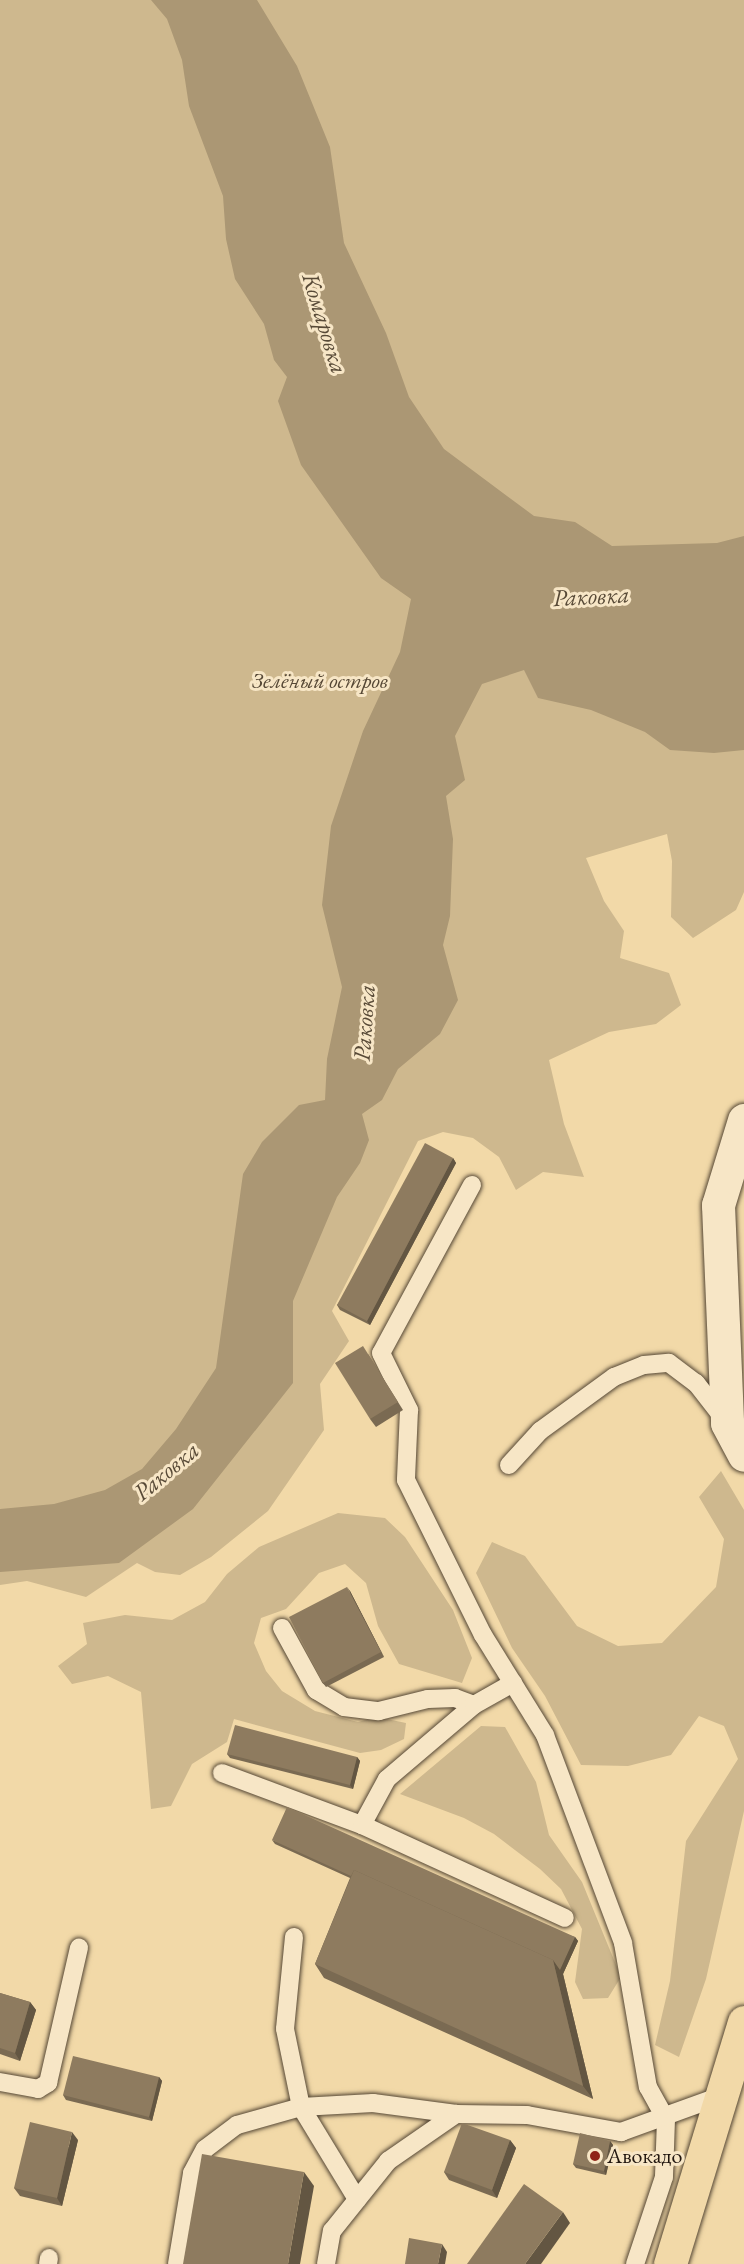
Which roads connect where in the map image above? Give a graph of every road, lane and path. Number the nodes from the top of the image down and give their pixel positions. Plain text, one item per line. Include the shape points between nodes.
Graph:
1 (744, 1120) edge
2 (472, 1185) dead end
3 (727, 1423) junction
4 (744, 1455) edge
5 (509, 1465) dead end
6 (282, 1628) dead end
7 (513, 1683) junction
8 (474, 1705) junction
9 (222, 1773) dead end
10 (362, 1825) junction
11 (565, 1918) dead end
12 (294, 1936) dead end
13 (79, 1948) dead end
14 (744, 2022) edge
15 (0, 2082) edge
16 (723, 2094) junction
17 (302, 2107) junction
18 (456, 2114) junction
19 (666, 2119) junction
20 (357, 2199) junction
21 (177, 2264) edge
22 (326, 2264) edge
23 (635, 2264) edge
24 (670, 2264) edge

1 - 3 street via 718,1204
2 - 7 lane via 381,1353 409,1410 406,1480 483,1635
3 - 4 street
3 - 5 lane via 696,1383 669,1363 644,1365 614,1377 556,1418
6 - 8 lane via 316,1690 344,1707 379,1711 428,1699 455,1698
7 - 8 lane
7 - 19 lane via 545,1734 623,1943 648,2086
8 - 10 lane via 387,1779
9 - 10 lane
10 - 11 lane
12 - 17 lane via 285,2029
13 - 15 lane via 48,2083 38,2089
14 - 16 highway
16 - 19 lane
16 - 24 highway
17 - 18 lane via 373,2103
17 - 20 lane
17 - 21 lane via 237,2124 205,2149 192,2173
18 - 19 lane via 527,2115 621,2132
18 - 20 lane via 388,2161
19 - 23 lane via 664,2177
20 - 22 lane via 332,2231

